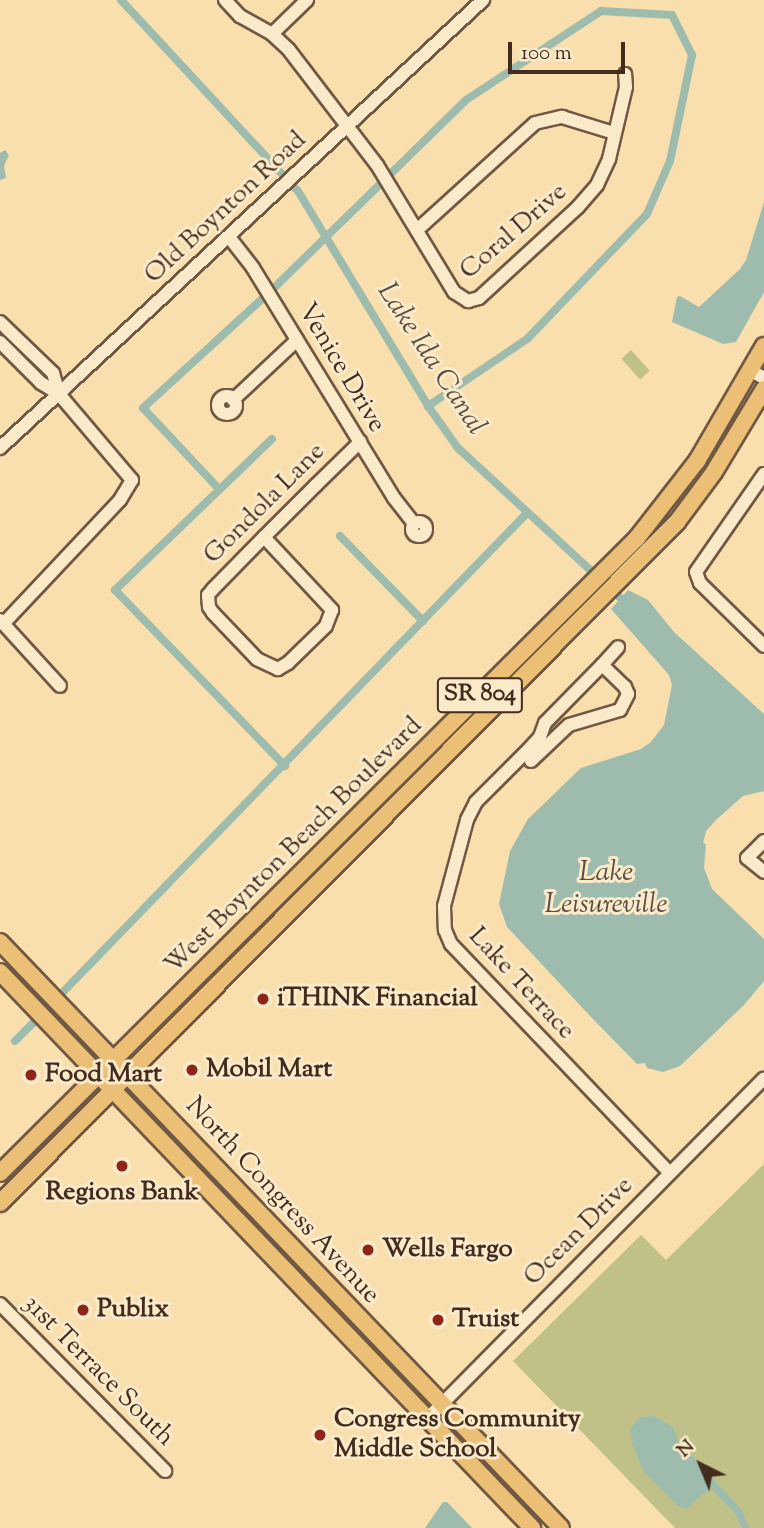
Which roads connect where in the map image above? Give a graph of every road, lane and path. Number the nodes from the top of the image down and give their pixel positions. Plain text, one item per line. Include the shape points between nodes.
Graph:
1 (225, 0) edge
2 (307, 0) edge
3 (483, 0) edge
4 (272, 34) junction
5 (625, 74) dead end
6 (347, 127) junction
7 (614, 133) junction
8 (416, 230) junction
9 (229, 237) junction
10 (0, 322) edge
11 (298, 341) junction
12 (0, 342) edge
13 (764, 346) edge
14 (753, 376) edge
15 (764, 390) edge
16 (59, 394) junction
17 (233, 400) dead end
18 (360, 442) junction
19 (0, 448) edge
20 (764, 474) edge
21 (414, 524) dead end
22 (264, 537) junction
23 (2, 622) edge
24 (764, 646) edge
25 (618, 647) dead end
26 (602, 665) junction
27 (60, 686) dead end
28 (531, 761) dead end
29 (764, 841) edge
30 (313, 862) junction
31 (764, 872) edge
32 (291, 884) junction
33 (312, 890) junction
34 (290, 911) junction
35 (0, 942) edge
36 (0, 972) edge
37 (114, 1060) junction
38 (128, 1074) junction
39 (98, 1075) junction
40 (764, 1079) edge
41 (112, 1091) junction
42 (0, 1173) edge
43 (670, 1173) junction
44 (0, 1203) edge
45 (277, 1233) junction
46 (249, 1234) junction
47 (268, 1255) junction
48 (305, 1262) junction
49 (0, 1304) edge
50 (441, 1403) junction
51 (427, 1419) junction
52 (164, 1471) dead end
53 (532, 1528) edge
54 (561, 1528) edge

1 - 4 street, Coral Drive via 240,16
2 - 4 street
3 - 6 street, Old Boynton Road
4 - 6 street, Coral Drive
5 - 7 street, Coral Drive via 626,88
6 - 8 street, Coral Drive via 377,165
6 - 9 street, Old Boynton Road
7 - 8 street via 562,117 535,123
7 - 8 street, Coral Drive via 604,173 588,197 479,298 458,296
9 - 11 street, Venice Drive
9 - 16 street, Old Boynton Road
10 - 16 street via 53,373
11 - 17 street
11 - 18 street, Venice Drive
12 - 16 street via 41,383
13 - 14 main road, West Boynton Beach Boulevard / SR 804
14 - 15 street
14 - 30 main road, West Boynton Beach Boulevard / SR 804 via 682,482 615,560
15 - 33 main road, West Boynton Beach Boulevard / SR 804 via 677,522
16 - 19 street, Old Boynton Road
16 - 23 street via 126,469 132,486
18 - 21 street, Venice Drive
18 - 22 street, Gondola Lane
20 - 24 street via 697,567 697,578
22 - 22 street, Gondola Lane via 328,603 332,614 326,626 288,663 272,668 257,659 207,601 213,589
23 - 27 street
25 - 26 street, Lake Terrace
26 - 28 street via 627,691 623,707 617,713 569,725
26 - 43 street, Lake Terrace via 476,802 467,820 443,918 450,944
29 - 31 street via 747,858
30 - 32 main road, West Boynton Beach Boulevard / SR 804
30 - 33 main road
32 - 34 main road
32 - 37 main road, West Boynton Beach Boulevard / SR 804
33 - 34 main road, West Boynton Beach Boulevard / SR 804
34 - 38 main road, West Boynton Beach Boulevard / SR 804
35 - 37 main road, North Congress Avenue
36 - 39 main road, North Congress Avenue
37 - 38 main road, North Congress Avenue
37 - 39 main road, West Boynton Beach Boulevard / SR 804
38 - 41 main road, West Boynton Beach Boulevard / SR 804
38 - 45 main road, North Congress Avenue
39 - 41 main road, North Congress Avenue
39 - 42 main road, West Boynton Beach Boulevard / SR 804
40 - 43 street, Ocean Drive
41 - 44 main road, West Boynton Beach Boulevard / SR 804
41 - 46 main road, North Congress Avenue
43 - 50 street, Ocean Drive
45 - 46 main road
45 - 48 main road, North Congress Avenue
46 - 47 main road, North Congress Avenue
47 - 48 main road
47 - 51 main road, North Congress Avenue
48 - 50 main road, North Congress Avenue
49 - 52 street, 31st Terrace South
50 - 51 street, Ocean Drive
50 - 54 main road, North Congress Avenue
51 - 53 main road, North Congress Avenue

